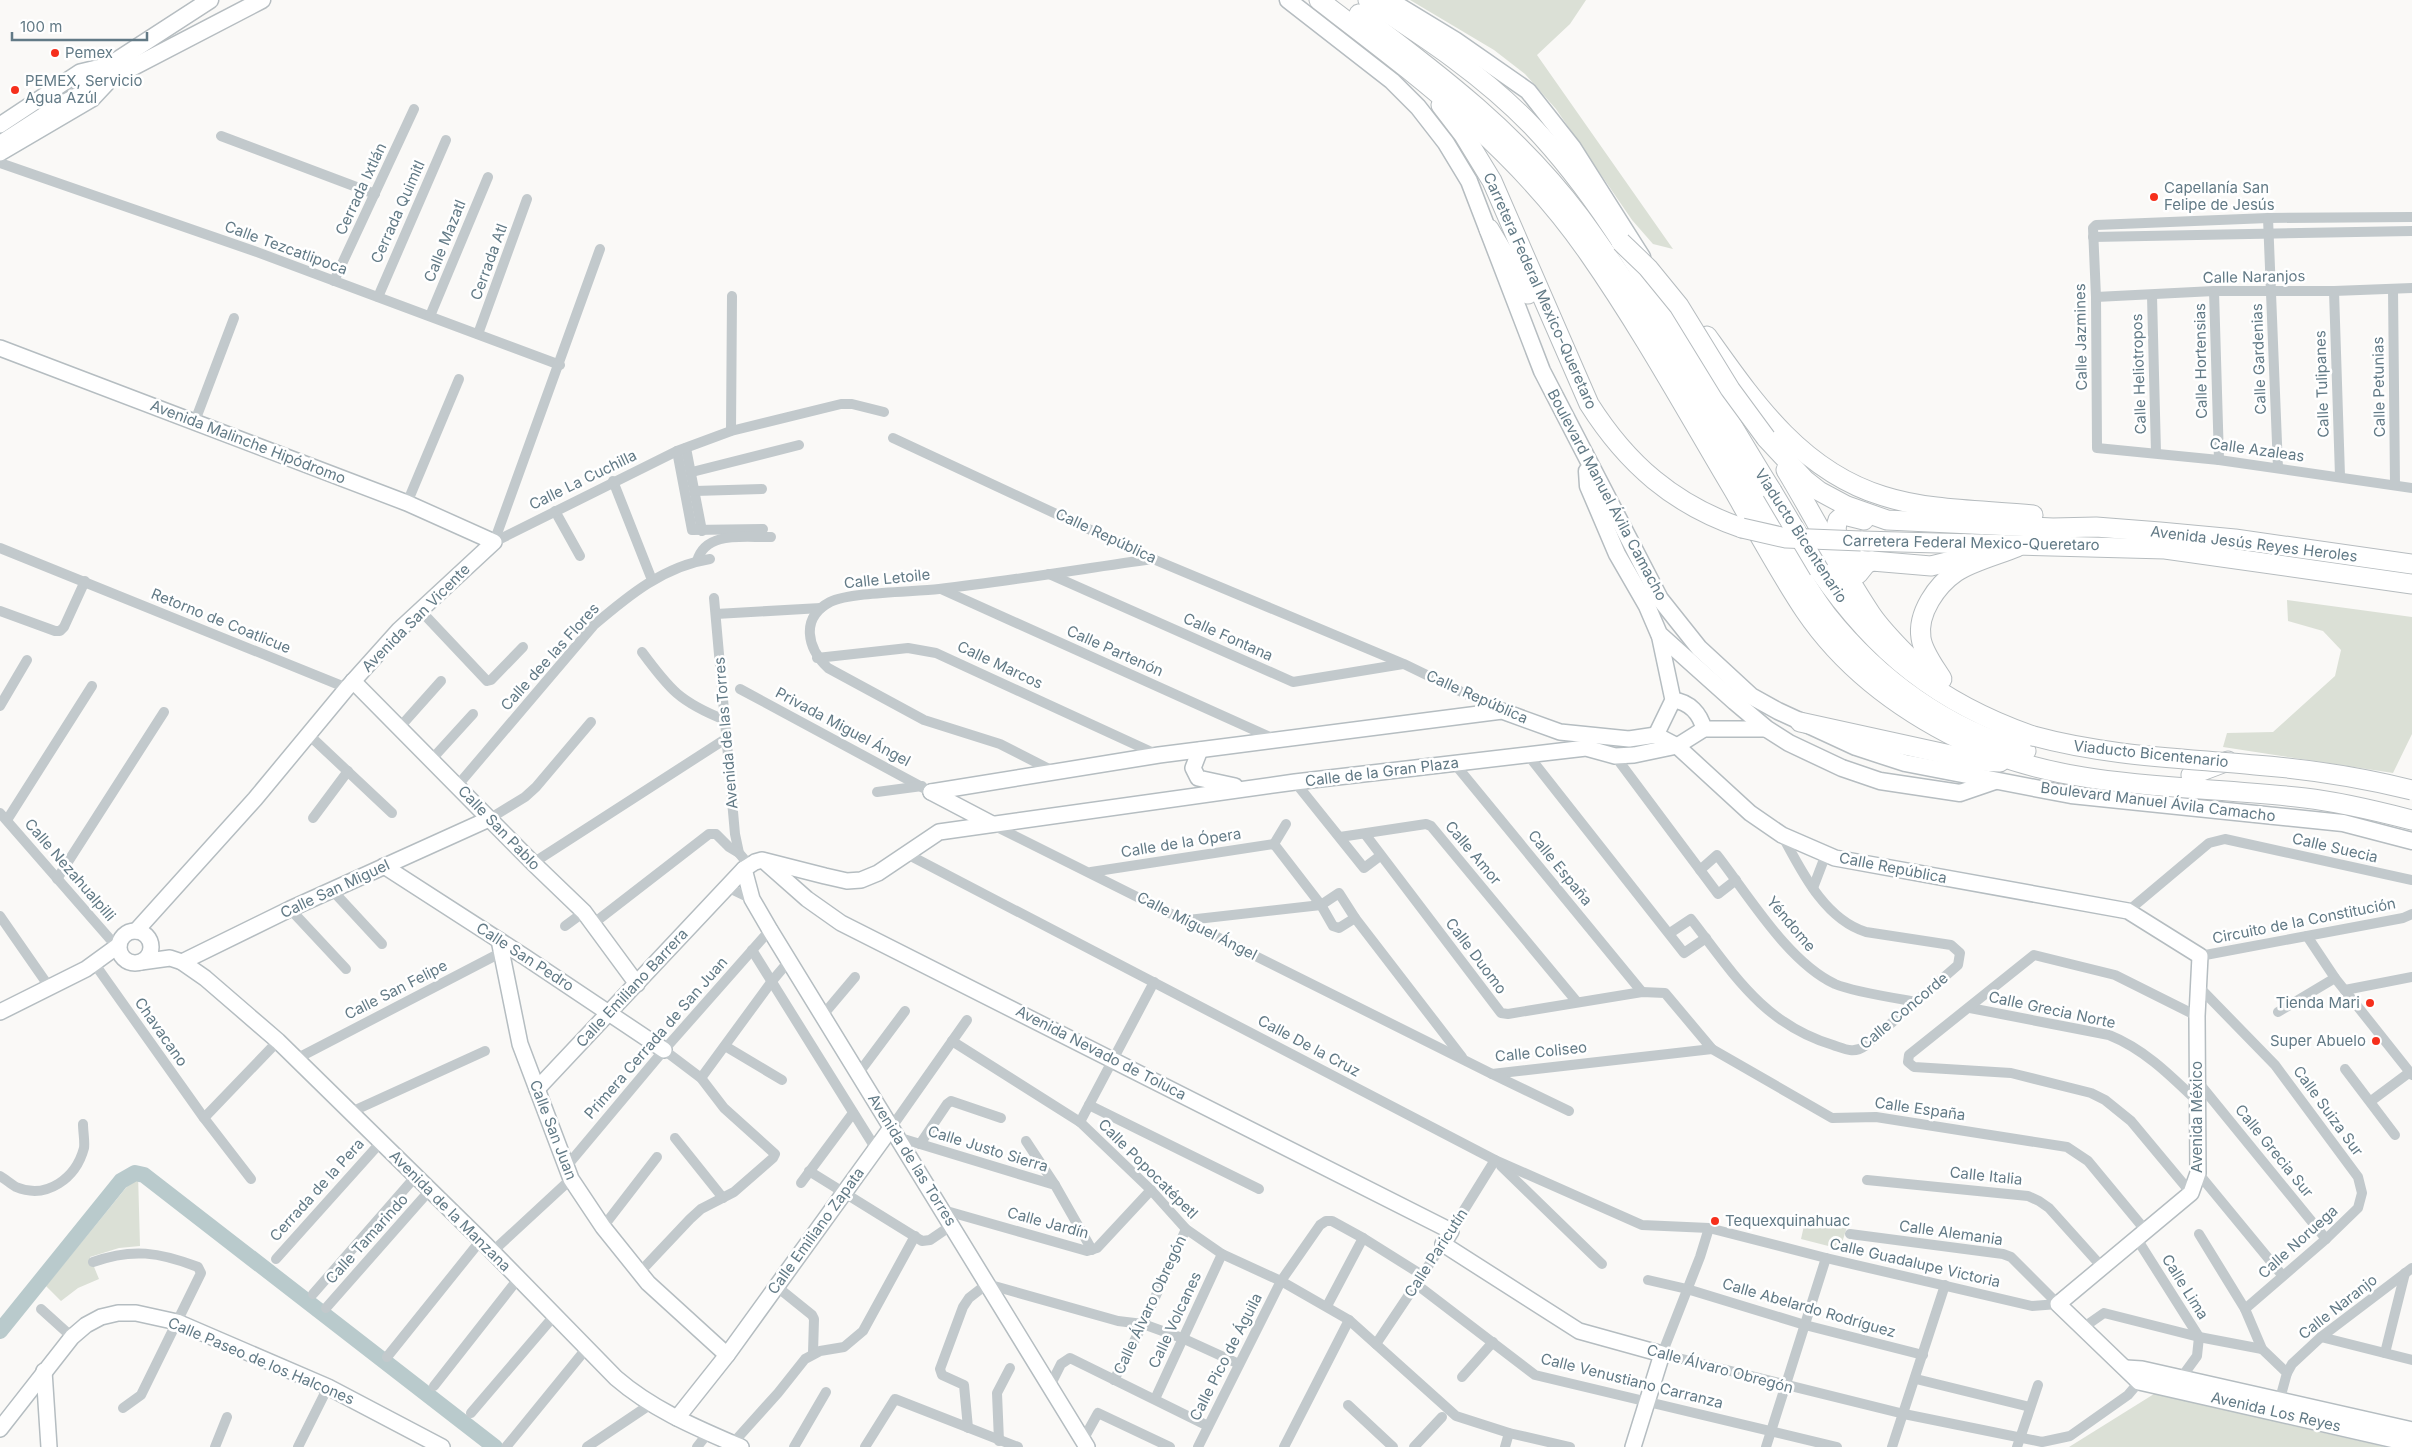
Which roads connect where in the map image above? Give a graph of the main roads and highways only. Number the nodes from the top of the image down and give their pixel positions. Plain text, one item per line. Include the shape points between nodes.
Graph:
1 (210, 0) edge
2 (262, 0) edge
3 (1288, 0) edge
4 (1319, 0) edge
5 (1339, 0) edge
6 (1357, 0) edge
7 (1368, 0) edge
8 (1391, 9) edge
9 (110, 71) junction
10 (1418, 77) junction
11 (34, 118) junction
12 (0, 135) edge
13 (0, 144) edge
14 (1489, 229) junction
15 (1621, 242) junction
16 (1640, 254) junction
17 (1589, 404) junction
18 (1766, 438) junction
19 (1586, 456) junction
20 (1934, 522) junction
21 (2096, 527) junction
22 (2022, 546) junction
23 (1832, 560) junction
24 (1872, 561) junction
25 (2410, 563) edge
26 (1858, 574) junction
27 (2412, 584) edge
28 (1876, 615) junction
29 (1932, 682) junction
30 (1952, 694) junction
31 (1800, 722) junction
32 (2244, 755) junction
33 (2018, 762) junction
34 (2190, 775) junction
35 (1997, 780) junction
36 (2412, 784) edge
37 (2412, 790) edge
38 (2412, 809) edge
39 (2412, 820) edge
40 (2412, 841) edge

1 - 9 main road
2 - 9 main road
3 - 14 main road, Boulevard Manuel Ávila Camacho via 1392,81 1418,107 1446,143 1469,181
4 - 10 highway, Boulevard Manuel Ávila Camacho
5 - 34 highway, Boulevard Manuel Ávila Camacho via 1484,112 1522,149 1578,214 1693,389 1808,588 1849,640 1883,674 1939,714 2014,748 2098,767
6 - 8 highway
7 - 8 highway, Viaducto Bicentenario
8 - 15 highway, Viaducto Bicentenario via 1482,79 1531,125 1572,172
8 - 16 main road via 1455,40 1528,91 1573,148
9 - 11 main road
10 - 17 highway, Carretera Federal Mexico-Queretaro via 1480,158
10 - 33 highway, Boulevard Manuel Ávila Camacho via 1472,120 1511,158 1589,253 1806,612 1832,644 1868,680 1914,714 1962,740
11 - 12 main road
11 - 13 main road
14 - 17 highway via 1523,283 1560,361
14 - 19 main road, Boulevard Manuel Ávila Camacho via 1542,371
15 - 18 highway, bridge via 1648,268 1679,306 1730,389
15 - 37 highway, Viaducto Bicentenario, bridge via 1819,570 1873,637 1922,680 1976,714 2061,744 2122,753 2300,769
16 - 21 highway, Carretera Federal Mexico-Queretaro via 1674,290 1778,430 1822,467 1853,485 1925,505 2047,516
16 - 23 main road via 1732,414
17 - 22 highway, Carretera Federal Mexico-Queretaro, bridge via 1631,460 1657,483 1712,518 1742,528 1786,538
18 - 20 highway via 1805,480 1847,506 1887,520
18 - 23 highway via 1810,510
19 - 31 main road, Boulevard Manuel Ávila Camacho via 1660,599 1699,648 1752,696
19 - 35 main road via 1588,486 1617,554 1659,634 1767,729 1842,768 1880,781 1960,793
20 - 21 highway
20 - 24 highway via 1925,526 1891,527 1848,516 1840,518 1836,530 1845,549 1859,560
21 - 25 highway, Avenida Jesús Reyes Heroles via 2235,539
22 - 24 highway via 1993,548 1931,566
22 - 27 highway, Carretera Federal Mexico-Queretaro via 2165,549
22 - 30 highway via 1956,571 1941,585 1926,610 1921,638 1926,653
23 - 26 highway
23 - 28 highway
23 - 29 main road via 1844,597 1862,620 1887,647
24 - 26 highway
26 - 28 highway
28 - 29 highway
29 - 30 main road
30 - 32 main road via 1993,716 2064,739 2120,747
31 - 33 highway via 1978,761
31 - 35 main road, Boulevard Manuel Ávila Camacho via 1856,748 1905,763
32 - 34 highway
32 - 36 main road via 2345,769
33 - 39 highway, Boulevard Manuel Ávila Camacho via 2094,778 2305,798
34 - 38 highway, Boulevard Manuel Ávila Camacho via 2330,791
35 - 40 main road, Boulevard Manuel Ávila Camacho via 2071,795 2343,823

